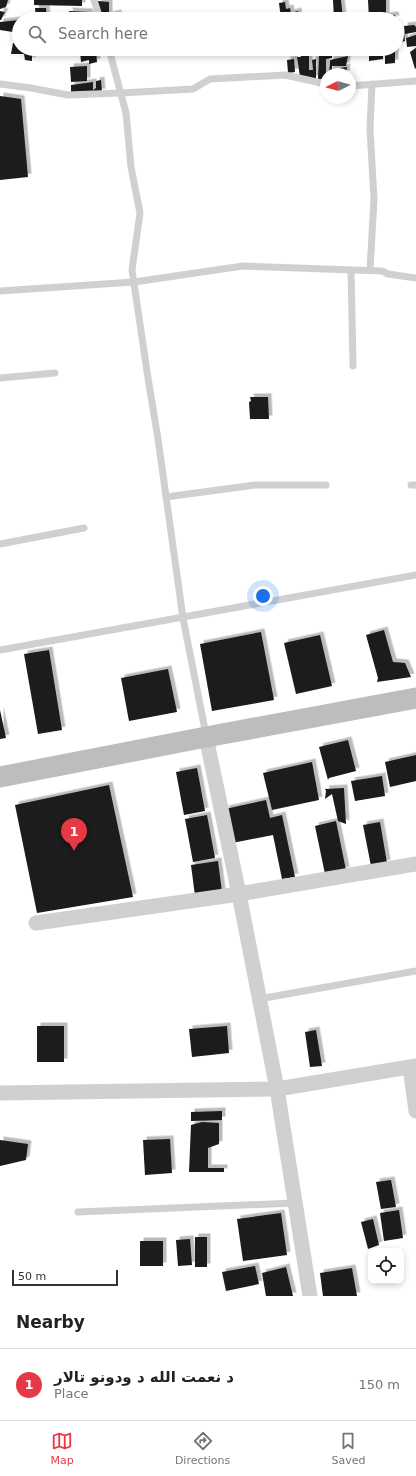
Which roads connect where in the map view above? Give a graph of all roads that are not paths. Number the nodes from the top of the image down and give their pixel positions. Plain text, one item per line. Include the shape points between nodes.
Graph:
1 (94, 0) edge
2 (98, 12) edge
3 (111, 56) edge
4 (416, 81) edge
5 (320, 83) edge
6 (0, 84) edge
7 (372, 84) junction
8 (356, 85) edge
9 (121, 94) junction
10 (351, 270) junction
11 (370, 270) junction
12 (416, 278) edge
13 (134, 282) junction
14 (0, 291) edge
15 (353, 366) dead end
16 (55, 373) dead end
17 (0, 378) edge
18 (326, 485) dead end
19 (166, 497) junction
20 (84, 528) dead end
21 (0, 544) edge
22 (416, 575) edge
23 (182, 618) junction
24 (0, 650) edge
25 (416, 698) edge
26 (206, 737) junction
27 (0, 778) edge
28 (416, 864) edge
29 (239, 894) junction
30 (36, 922) dead end
31 (416, 971) edge
32 (259, 999) junction
33 (413, 1067) edge
34 (277, 1089) junction
35 (0, 1093) edge
36 (416, 1111) edge
37 (295, 1203) junction
38 (78, 1212) dead end
39 (310, 1296) edge

1 - 2 lane
3 - 9 lane
4 - 7 lane
5 - 9 lane via 285,75 225,78 210,79 193,89
6 - 9 lane via 68,95
7 - 8 lane
7 - 11 lane via 370,129 374,199
9 - 13 lane via 140,214 132,270
10 - 11 lane
10 - 13 lane via 243,266
10 - 15 lane
11 - 12 lane
13 - 14 lane
13 - 19 lane
16 - 17 lane
18 - 19 lane via 255,486
19 - 23 lane
20 - 21 lane
22 - 23 lane
23 - 24 lane
23 - 26 lane
25 - 26 main road
26 - 27 main road
26 - 29 street
28 - 29 street
29 - 30 street
29 - 32 street
31 - 32 lane
32 - 34 street
33 - 34 street
33 - 36 street
34 - 35 street
34 - 37 street
37 - 38 lane
37 - 39 street

